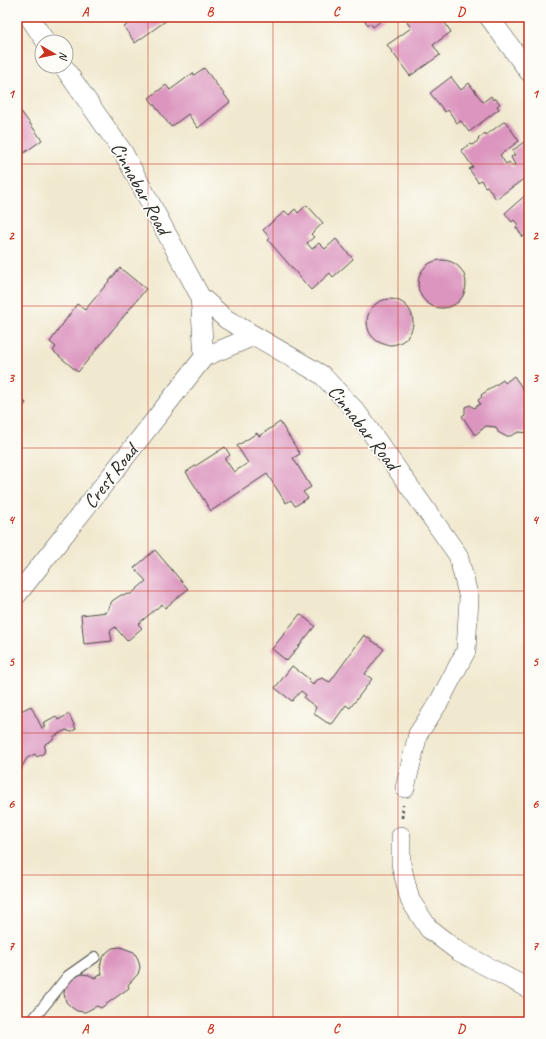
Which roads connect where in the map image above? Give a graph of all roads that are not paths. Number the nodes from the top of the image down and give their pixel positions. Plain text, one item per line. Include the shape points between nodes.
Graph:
1 (28, 17) edge
2 (489, 17) edge
3 (17, 25) edge
4 (40, 34) edge
5 (529, 72) edge
6 (69, 74) edge
7 (200, 296) junction
8 (254, 336) junction
9 (204, 357) junction
10 (17, 595) edge
11 (405, 788) road end
12 (401, 836) road end
13 (95, 957) dead end
14 (529, 989) edge
15 (31, 1022) edge

1 - 3 street
1 - 4 street
2 - 5 street
6 - 7 street, Cinnabar Road via 123,152
7 - 8 street, Cinnabar Road via 226,319
7 - 9 street
8 - 9 street, Crest Road
8 - 11 street, Cinnabar Road via 322,374 356,411 458,555 469,598 466,650 439,702 418,734
9 - 10 street, Crest Road
12 - 14 street via 401,864 410,900 429,929 458,950
13 - 15 lane via 68,976

